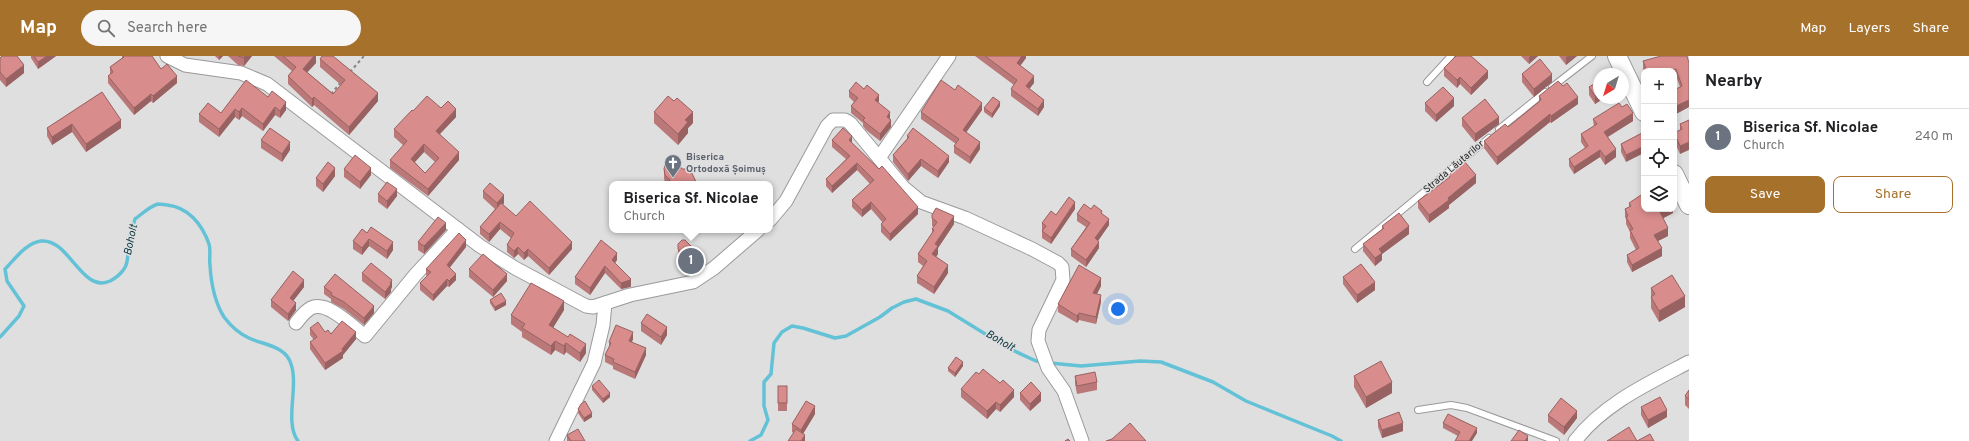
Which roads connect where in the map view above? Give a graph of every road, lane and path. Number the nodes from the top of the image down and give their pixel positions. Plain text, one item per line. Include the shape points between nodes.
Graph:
1 (167, 56) edge
2 (364, 56) edge
3 (949, 56) edge
4 (1451, 56) edge
5 (1592, 56) edge
6 (1620, 56) edge
7 (347, 75) edge
8 (342, 81) edge
9 (1427, 82) dead end
10 (326, 99) edge
11 (1641, 105) edge
12 (879, 158) junction
13 (1675, 176) edge
14 (1689, 205) edge
15 (773, 216) edge
16 (458, 229) junction
17 (755, 233) edge
18 (1355, 249) dead end
19 (605, 304) junction
20 (296, 323) dead end
21 (1689, 362) edge
22 (1418, 410) dead end
23 (556, 441) edge
24 (1082, 441) edge
25 (1556, 441) edge
26 (1575, 441) edge

1 - 16 street via 185,65 241,73 267,84
2 - 7 path
3 - 12 street
4 - 9 lane
5 - 18 lane, Strada Lăutarilor
6 - 11 main road
8 - 10 path
12 - 15 street via 850,123 840,119 833,120 827,126 786,201
12 - 24 street via 903,187 921,202 965,218 1062,267 1063,280 1039,330 1038,341 1048,368 1064,392
13 - 14 main road
16 - 19 street via 515,268 573,300 593,307
16 - 20 street via 416,274 365,336 322,306 312,307
17 - 19 street via 714,268 693,282 630,295
19 - 23 street via 594,363
21 - 26 street via 1650,382 1609,408
22 - 25 lane via 1451,405 1467,408

